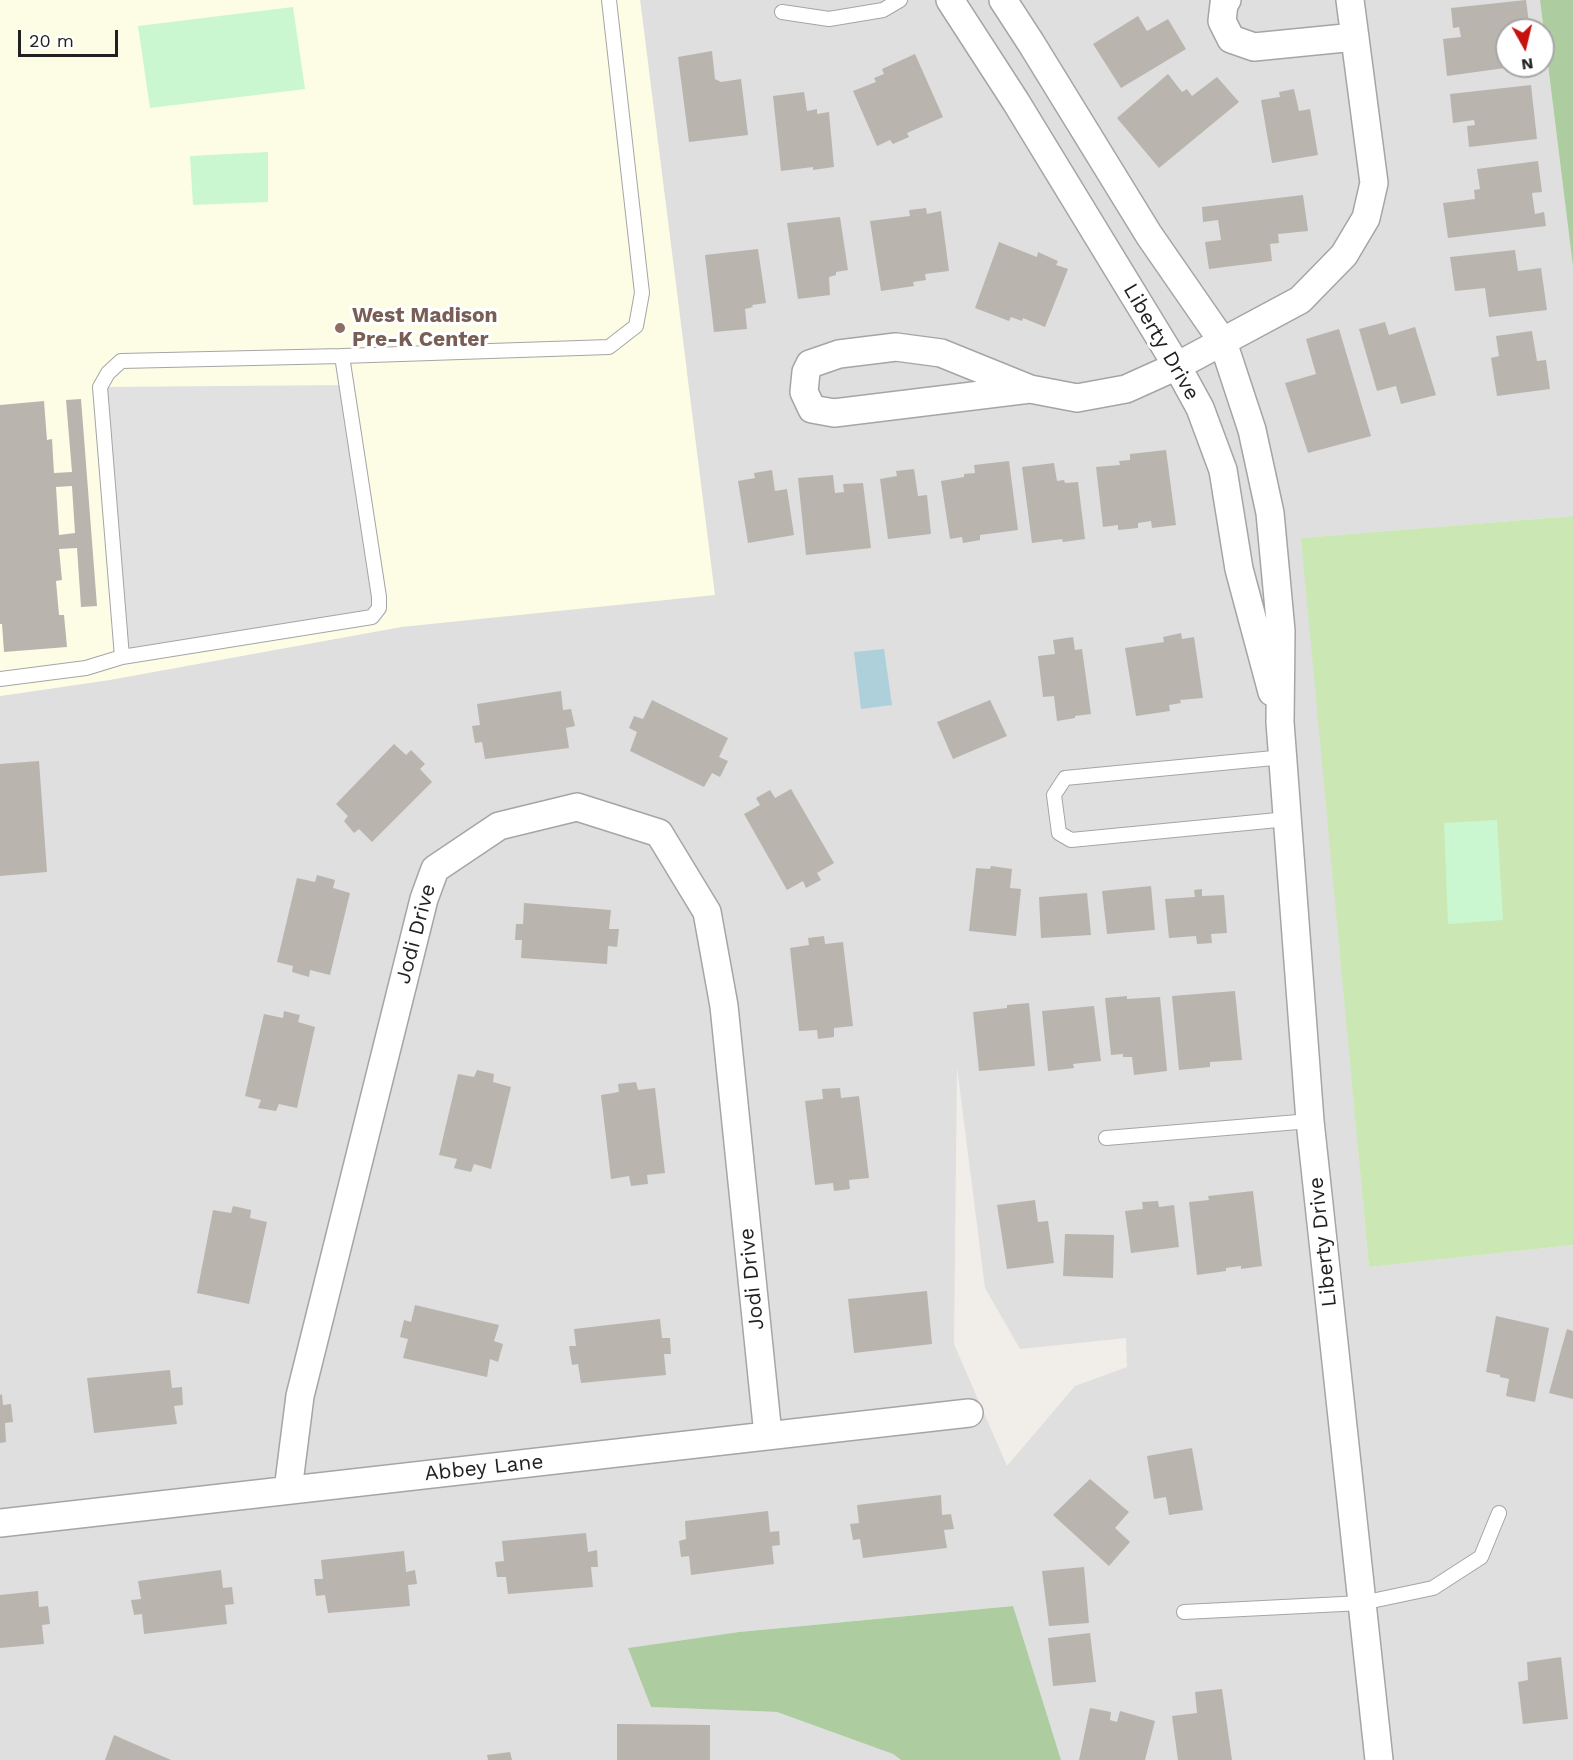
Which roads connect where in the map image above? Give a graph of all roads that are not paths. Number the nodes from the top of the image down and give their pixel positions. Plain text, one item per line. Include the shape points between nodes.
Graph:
1 (609, 0) edge
2 (900, 0) edge
3 (950, 0) edge
4 (1003, 0) edge
5 (1227, 0) edge
6 (1350, 0) edge
7 (782, 12) dead end
8 (1355, 37) junction
9 (1223, 342) junction
10 (342, 356) junction
11 (1178, 366) junction
12 (1030, 389) junction
13 (122, 657) junction
14 (0, 679) edge
15 (1280, 722) junction
16 (1284, 758) junction
17 (1288, 819) junction
18 (1310, 1121) junction
19 (1106, 1138) dead end
20 (969, 1413) dead end
21 (768, 1435) junction
22 (288, 1490) junction
23 (1499, 1513) dead end
24 (0, 1523) edge
25 (1362, 1603) junction
26 (1184, 1612) dead end
27 (1379, 1760) edge

1 - 10 lane via 642,293 636,326 609,347
2 - 7 lane via 883,10 830,20
3 - 11 street, Liberty Drive
4 - 9 street, Liberty Drive via 1149,236
5 - 8 street via 1222,21 1231,39 1254,47
6 - 8 street
8 - 9 street via 1374,183 1366,218 1344,255 1300,300
9 - 11 street
9 - 15 street, Liberty Drive via 1252,430 1270,513 1281,631
10 - 13 lane via 379,608 372,617
10 - 13 lane via 121,361 108,373 100,387
11 - 12 street via 1126,389 1077,398
11 - 15 street, Liberty Drive via 1200,408 1223,470 1239,569
12 - 12 street via 834,413 812,409 804,392 810,364 839,354 896,347 941,353
13 - 14 lane via 86,668
15 - 16 street, Liberty Drive
16 - 17 street, Liberty Drive
16 - 17 lane via 1065,778 1054,795 1059,833 1071,840
17 - 18 street, Liberty Drive
18 - 19 lane
18 - 25 street, Liberty Drive
20 - 21 street, Abbey Lane
21 - 22 street, Abbey Lane
21 - 22 street, Jodi Drive via 724,1006 706,912 659,833 577,807 499,826 435,869 424,898 300,1396
22 - 24 street, Abbey Lane
23 - 25 lane via 1481,1557 1433,1588
25 - 26 lane
25 - 27 street, Liberty Drive

